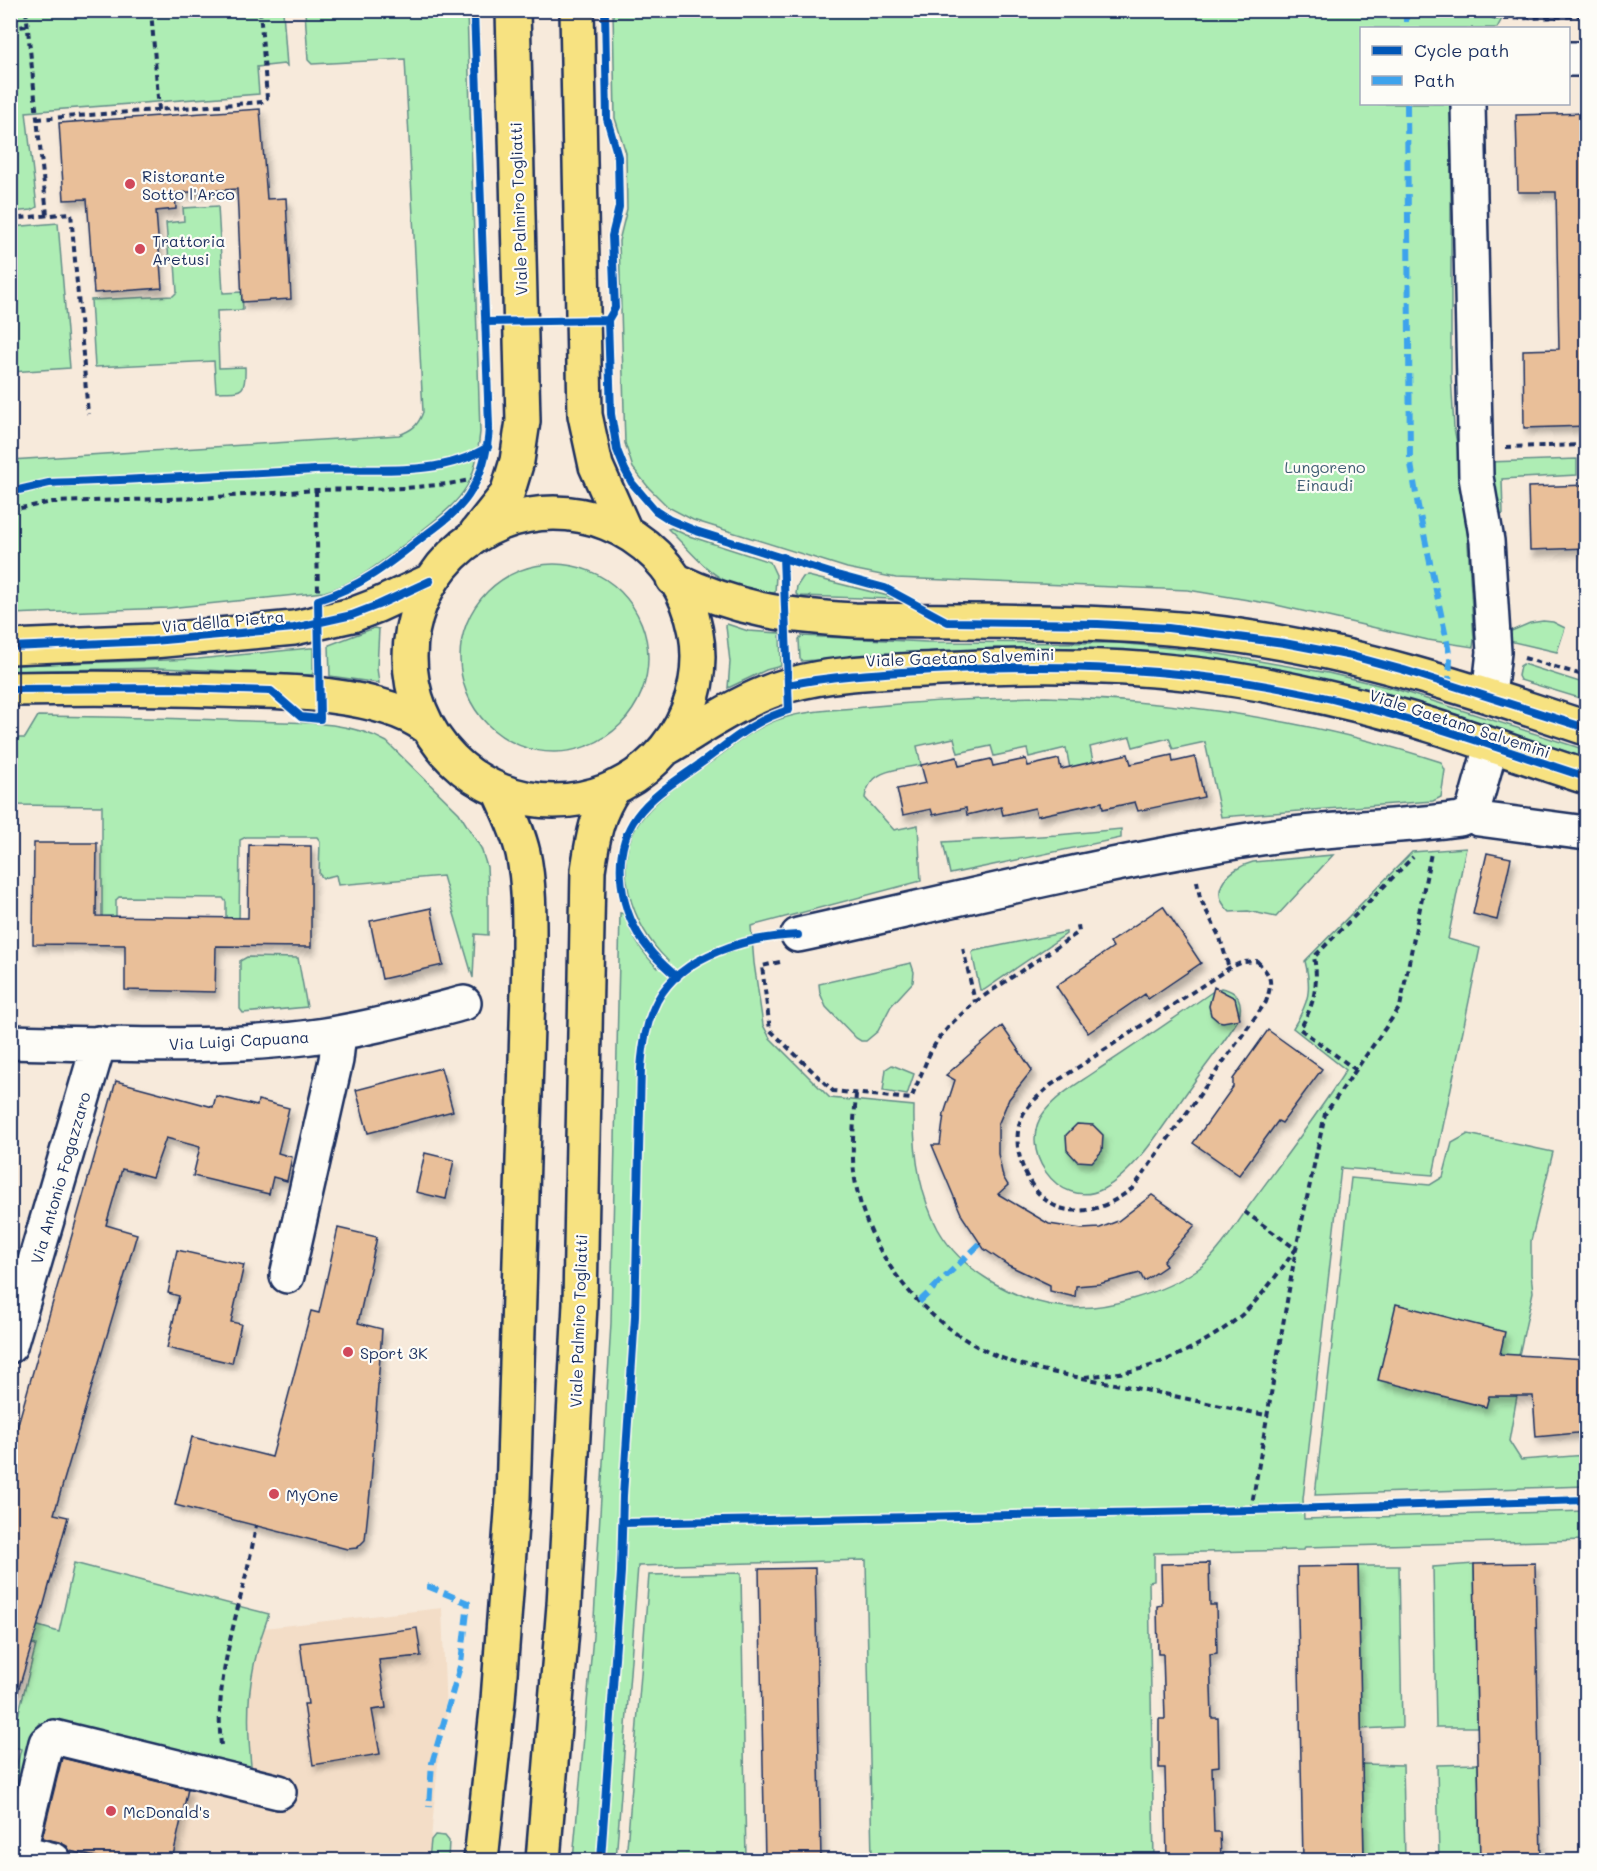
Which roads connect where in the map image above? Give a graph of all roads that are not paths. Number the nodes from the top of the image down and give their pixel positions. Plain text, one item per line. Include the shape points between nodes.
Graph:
1 (513, 10) edge
2 (577, 10) edge
3 (1570, 59) edge
4 (1587, 59) edge
5 (1468, 105) edge
6 (625, 531) junction
7 (471, 538) junction
8 (674, 579) junction
9 (430, 581) junction
10 (10, 647) edge
11 (10, 689) edge
12 (1489, 696) junction
13 (427, 727) junction
14 (1587, 728) edge
15 (1491, 746) junction
16 (667, 748) junction
17 (1587, 777) edge
18 (615, 787) junction
19 (499, 791) junction
20 (1469, 815) junction
21 (1587, 833) edge
22 (789, 936) road end
23 (464, 1004) dead end
24 (339, 1033) junction
25 (10, 1042) edge
26 (99, 1043) junction
27 (287, 1276) dead end
28 (10, 1346) edge
29 (279, 1792) dead end
30 (54, 1860) edge
31 (481, 1860) edge
32 (543, 1860) edge

1 - 7 main road, Viale Palmiro Togliatti via 523,421 518,461 507,494
2 - 6 main road via 585,415 596,466
3 - 4 street
5 - 12 street via 1478,495 1487,542 1494,651
6 - 7 main road via 588,516 547,513 507,520
6 - 8 main road via 644,544
7 - 9 main road
8 - 12 main road, Viale Gaetano Salvemini via 740,606 815,618 1098,624 1239,636 1352,656
8 - 16 main road via 695,627 698,666 690,704
9 - 10 main road, Via della Pietra via 352,615 294,628 153,641
9 - 13 main road via 414,621 410,647 416,698
11 - 13 main road via 175,688 320,695 398,711
12 - 14 main road, Viale Gaetano Salvemini
13 - 19 main road via 459,766
15 - 16 main road, Viale Gaetano Salvemini via 1350,703 1196,674 1003,666 858,674 788,685 752,698
15 - 17 main road, Viale Gaetano Salvemini
15 - 20 street
16 - 18 main road via 653,763
18 - 19 main road via 592,797 566,801 536,800
18 - 32 main road, Viale Palmiro Togliatti via 597,821 588,870 580,1304 564,1605
19 - 31 main road via 523,853 529,957 513,1498
20 - 21 street
20 - 22 street via 1449,821 1301,833 1191,850
23 - 24 street, Via Luigi Capuana
24 - 26 street, Via Luigi Capuana via 231,1043
24 - 27 street
25 - 26 street, Via Luigi Capuana
26 - 28 street, Via Antonio Fogazzaro
29 - 30 street via 54,1737 46,1743 22,1842 26,1853

